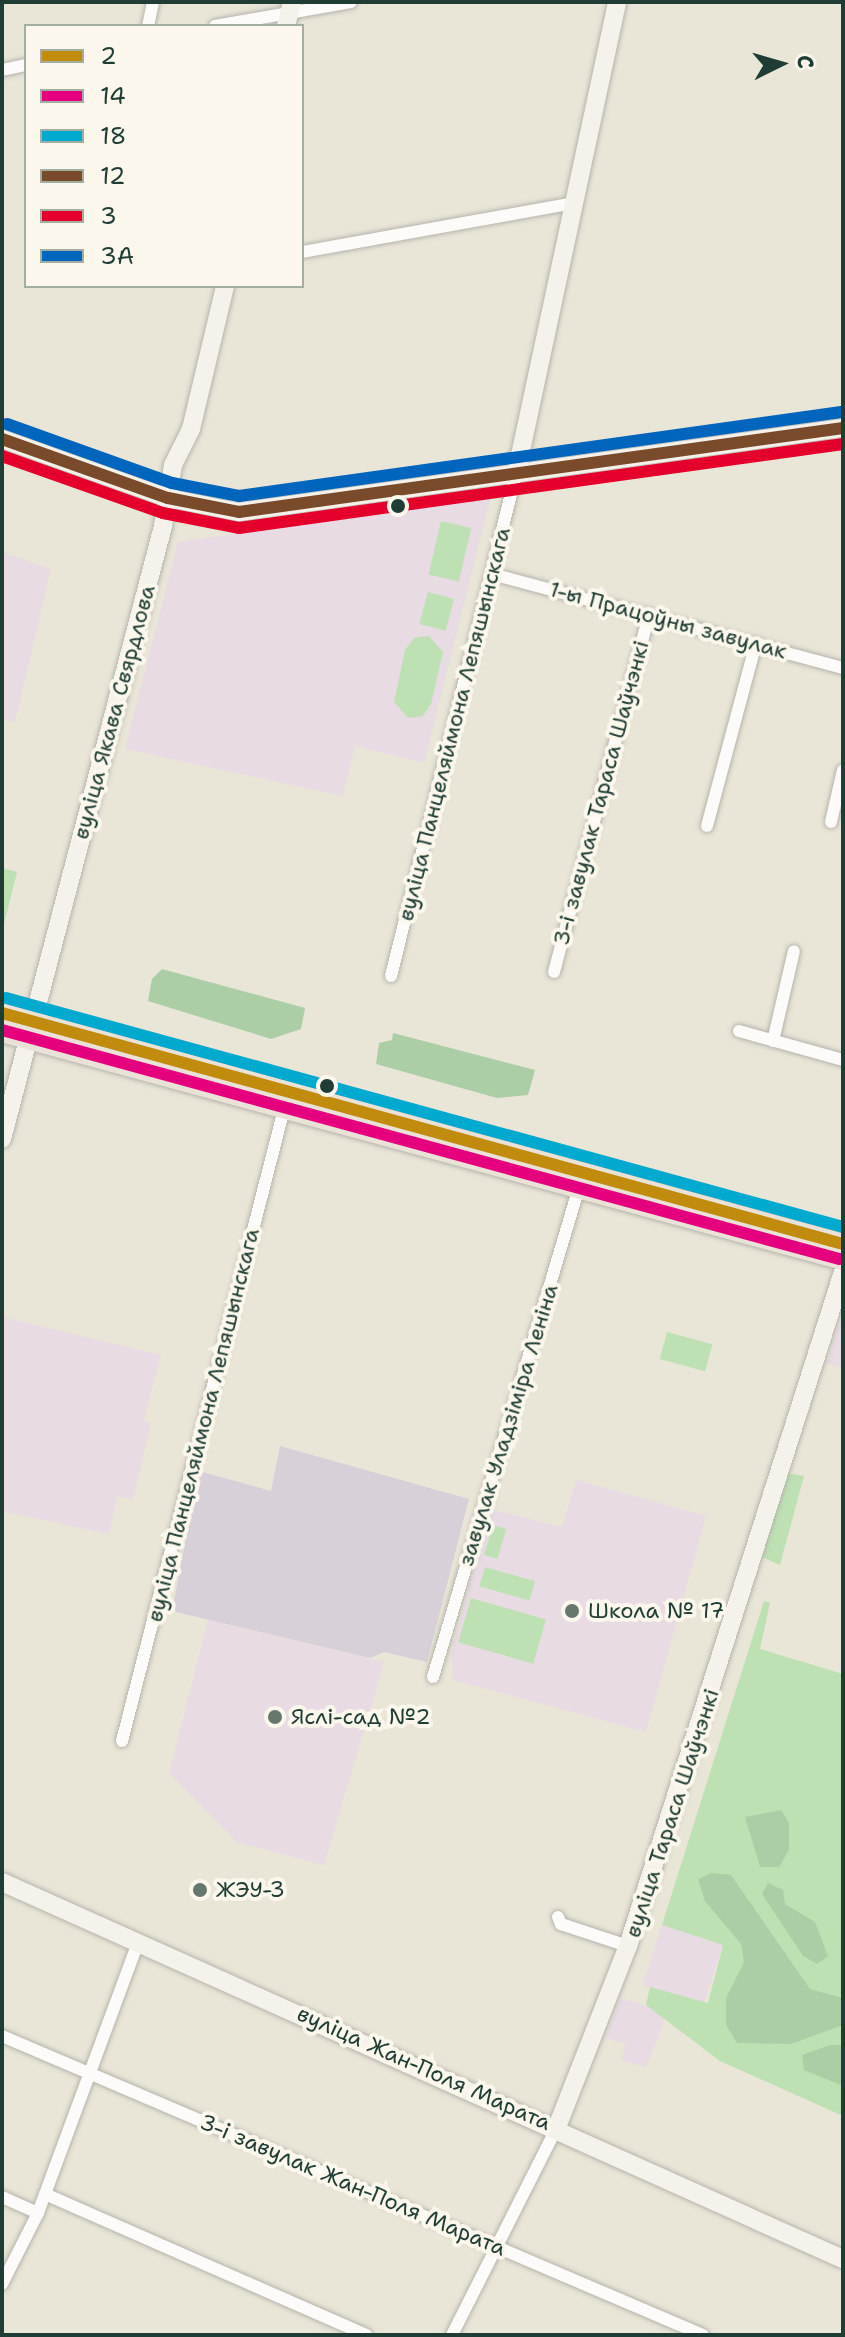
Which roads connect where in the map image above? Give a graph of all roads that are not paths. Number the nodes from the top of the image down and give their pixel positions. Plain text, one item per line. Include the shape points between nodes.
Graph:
1 (153, 2) edge
2 (351, 2) edge
3 (617, 2) edge
4 (289, 13) edge
5 (148, 24) edge
6 (226, 24) edge
7 (24, 65) edge
8 (2, 70) edge
9 (575, 203) junction
10 (304, 252) edge
11 (225, 288) edge
12 (843, 428) edge
13 (2, 439) edge
14 (516, 474) junction
15 (168, 498) junction
16 (492, 574) junction
17 (649, 614) junction
18 (756, 643) junction
19 (843, 668) edge
20 (843, 770) edge
21 (831, 822) dead end
22 (707, 826) dead end
23 (794, 951) dead end
24 (554, 972) dead end
25 (391, 976) dead end
26 (2, 1013) edge
27 (29, 1030) junction
28 (739, 1031) dead end
29 (2, 1032) edge
30 (773, 1041) junction
31 (843, 1060) edge
32 (284, 1109) junction
33 (2, 1139) edge
34 (581, 1181) junction
35 (843, 1244) edge
36 (843, 1260) edge
37 (843, 1272) edge
38 (433, 1677) dead end
39 (122, 1741) dead end
40 (2, 1882) edge
41 (558, 1917) dead end
42 (138, 1942) junction
43 (628, 1946) junction
44 (2, 2036) edge
45 (88, 2071) junction
46 (557, 2127) junction
47 (45, 2194) junction
48 (2, 2197) edge
49 (38, 2213) junction
50 (495, 2247) junction
51 (843, 2259) edge
52 (2, 2284) edge
53 (366, 2335) edge
54 (452, 2335) edge
55 (703, 2335) edge

1 - 5 street
2 - 4 street
3 - 9 street, вуліца Панцеляймона Лепяшынскага
4 - 6 street
7 - 8 street
9 - 10 street
9 - 14 street, вуліца Панцеляймона Лепяшынскага
11 - 15 street, вуліца Якава Свярдлова via 191,429 173,465
12 - 14 street
13 - 15 street
14 - 15 street via 239,512
14 - 16 street, вуліца Панцеляймона Лепяшынскага
15 - 27 street, вуліца Якава Свярдлова
16 - 17 street, 1-ы Працоўны завулак
16 - 25 street, вуліца Панцеляймона Лепяшынскага
17 - 18 street, 1-ы Працоўны завулак
17 - 24 street, 3-і завулак Тараса Шаўчэнкі
18 - 19 street, 1-ы Працоўны завулак
18 - 22 street
20 - 21 street
23 - 30 street
26 - 27 main road
27 - 29 main road
27 - 32 main road
27 - 33 street, вуліца Якава Свярдлова
27 - 34 main road
28 - 30 street
30 - 31 street
32 - 34 main road
32 - 39 street, вуліца Панцеляймона Лепяшынскага
34 - 35 main road
34 - 36 main road
34 - 38 street, завулак Уладзіміра Леніна
37 - 43 street, вуліца Тараса Шаўчэнкі
40 - 42 street, вуліца Жан-Поля Марата
41 - 43 street via 561,1924
42 - 45 street
42 - 46 street, вуліца Жан-Поля Марата
43 - 46 street, вуліца Тараса Шаўчэнкі
44 - 45 street, 3-і завулак Жан-Поля Марата
45 - 47 street
45 - 50 street, 3-і завулак Жан-Поля Марата
46 - 50 street, вуліца Тараса Шаўчэнкі
46 - 51 street, вуліца Жан-Поля Марата
47 - 49 street
47 - 53 street
48 - 49 street
49 - 52 street
50 - 54 street, вуліца Тараса Шаўчэнкі
50 - 55 street, 3-і завулак Жан-Поля Марата

